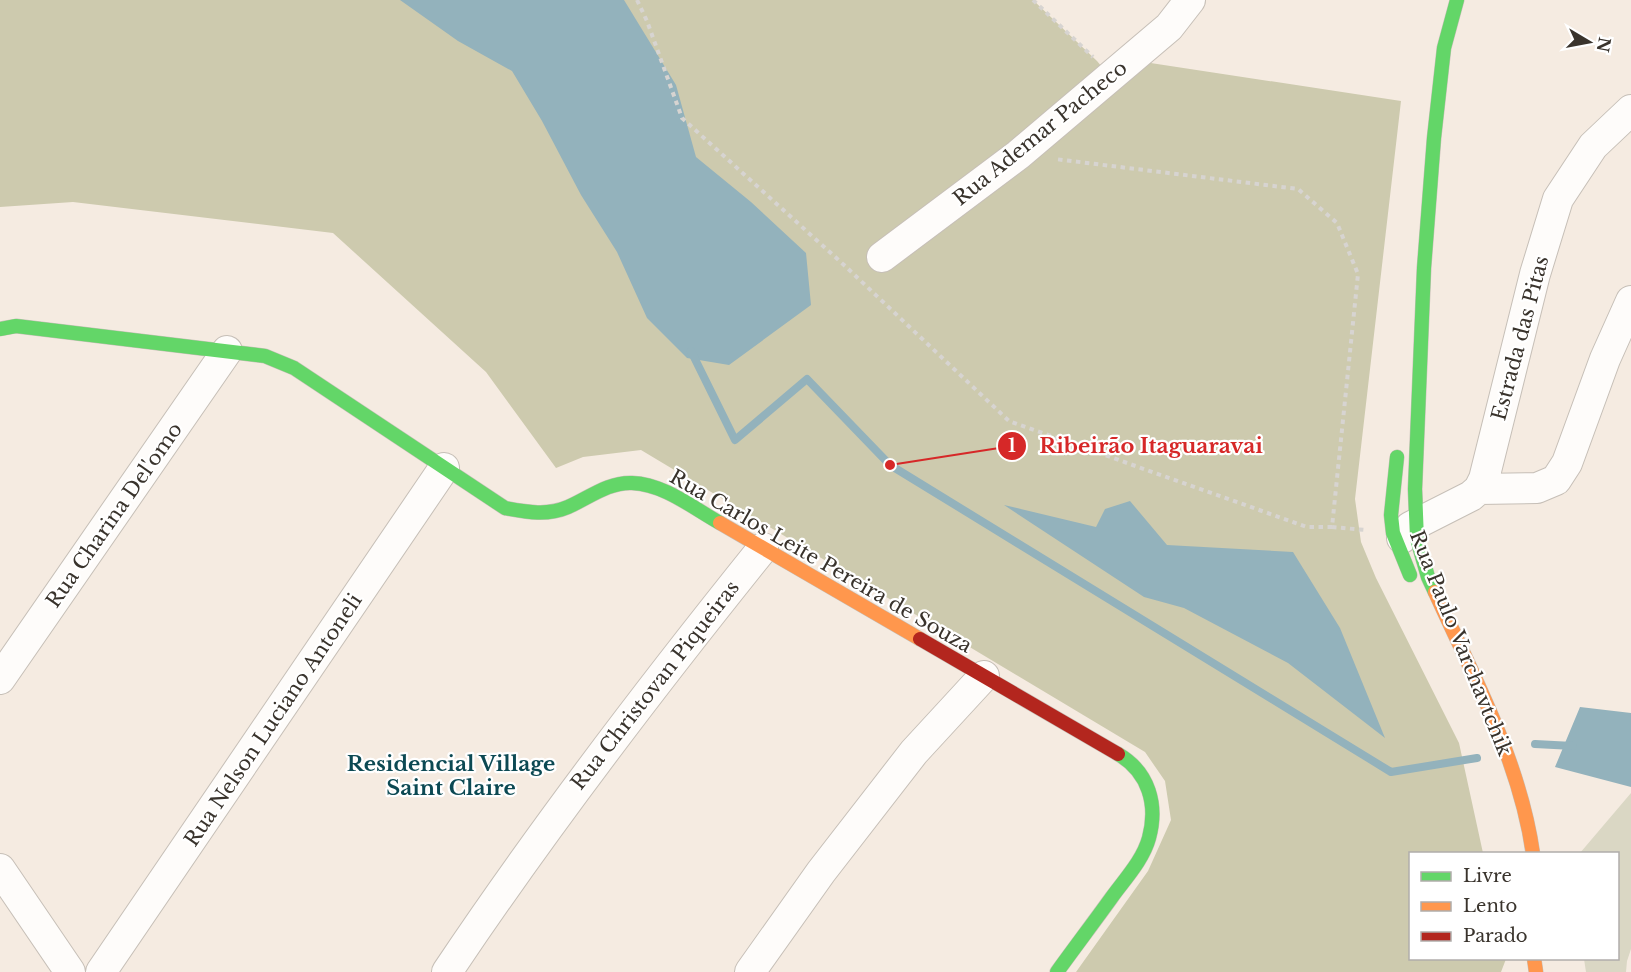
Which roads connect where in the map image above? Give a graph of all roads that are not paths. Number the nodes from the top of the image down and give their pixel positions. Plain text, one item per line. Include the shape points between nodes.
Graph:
1 (1190, 0) edge
2 (1457, 0) edge
3 (1631, 110) edge
4 (882, 257) dead end
5 (1424, 268) junction
6 (1631, 301) edge
7 (0, 329) edge
8 (227, 351) junction
9 (1404, 410) dead end
10 (444, 468) junction
11 (1479, 489) junction
12 (1408, 533) junction
13 (763, 548) junction
14 (1415, 590) dead end
15 (984, 676) junction
16 (0, 679) edge
17 (1533, 852) edge
18 (0, 869) edge
19 (70, 972) edge
20 (101, 972) edge
21 (447, 972) edge
22 (750, 972) edge
23 (1057, 972) edge

1 - 4 street, Rua Ademar Pacheco via 1169,27 1018,155
2 - 5 street, Rua Paulo Varchavtchik via 1444,48
3 - 11 street, Estrada das Pitas via 1593,146 1558,198
5 - 9 street, Rua Paulo Varchavtchik
5 - 12 street, Rua Paulo Varchavtchik via 1415,478
6 - 11 street via 1567,463 1556,480 1537,488
7 - 8 street, Rua Carlos Leite Pereira de Souza via 16,326
8 - 10 street, Rua Carlos Leite Pereira de Souza via 265,356 294,368
8 - 16 street, Rua Charina Del'omo
10 - 13 street, Rua Carlos Leite Pereira de Souza via 505,508 538,514 567,508 602,489 622,484 663,490
10 - 20 street, Rua Nelson Luciano Antoneli
11 - 12 street
12 - 12 street, Rua Paulo Varchavtchik via 1393,533 1391,515 1398,451 1401,521
12 - 14 street, Rua Paulo Varchavtchik
12 - 17 street, Rua Paulo Varchavtchik via 1418,539 1428,577 1503,743
13 - 15 street, Rua Carlos Leite Pereira de Souza
13 - 21 street, Rua Christovan Piqueiras via 566,800
15 - 22 street via 907,761
15 - 23 street, Rua Carlos Leite Pereira de Souza via 1129,760 1148,784 1153,809 1149,839 1134,868
18 - 19 street

